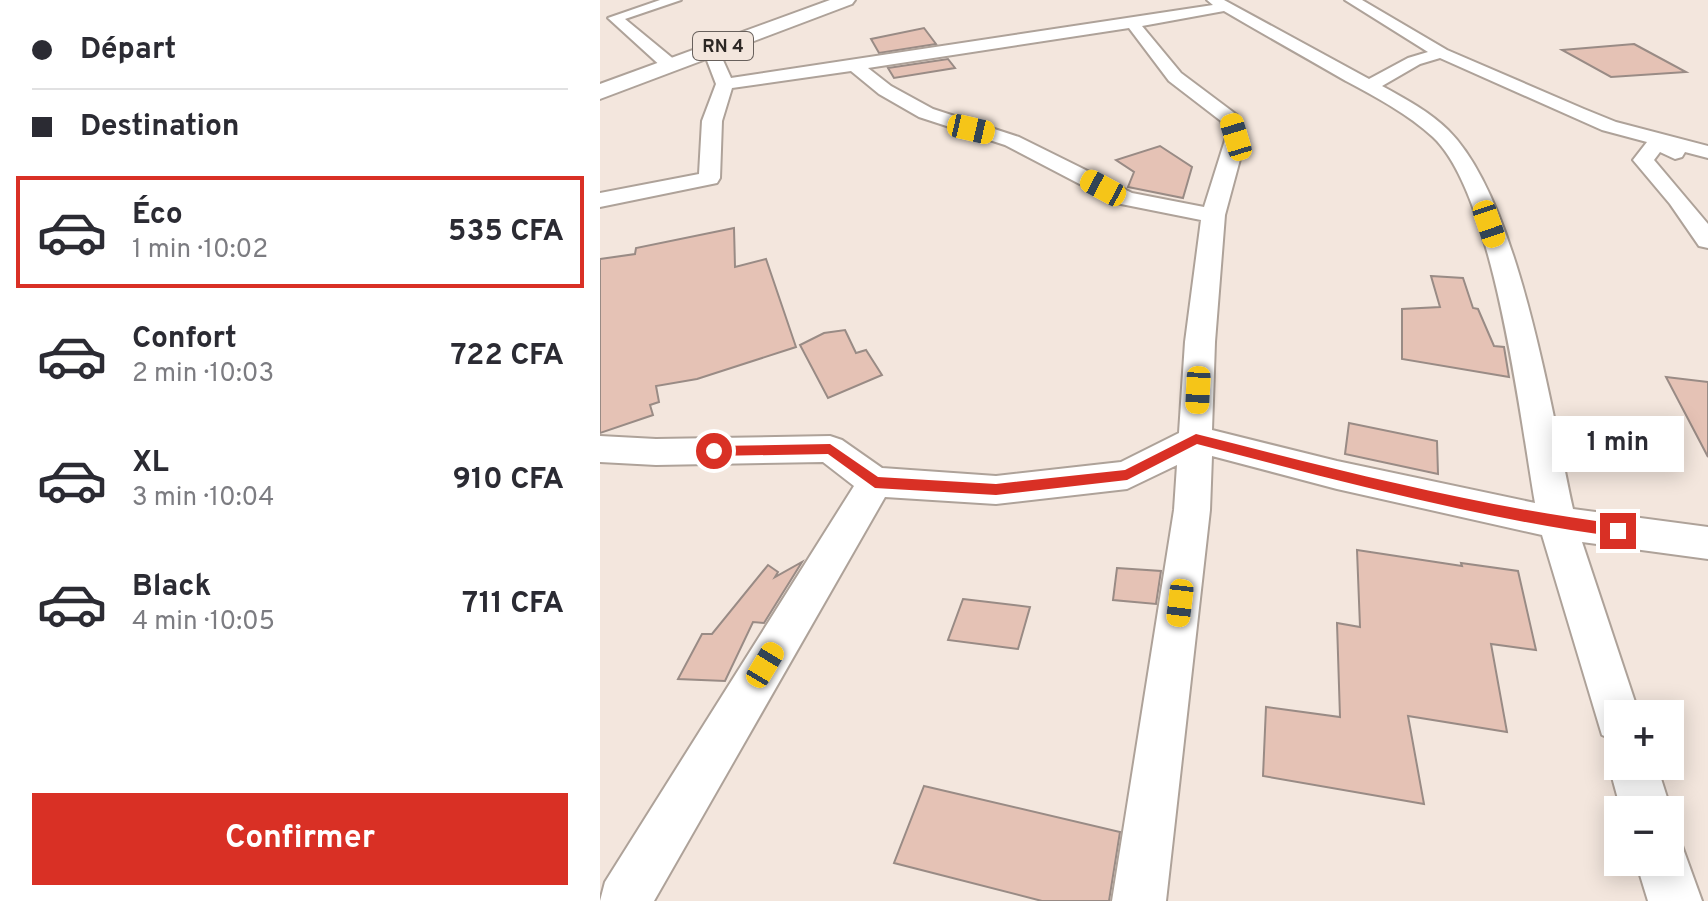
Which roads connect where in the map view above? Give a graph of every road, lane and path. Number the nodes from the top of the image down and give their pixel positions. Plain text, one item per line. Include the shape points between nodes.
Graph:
1 (674, 0) edge
2 (846, 0) edge
3 (1352, 0) edge
4 (1220, 3) edge
5 (1132, 23) junction
6 (711, 50) junction
7 (1441, 53) junction
8 (670, 65) junction
9 (854, 65) junction
10 (725, 84) junction
11 (1370, 86) junction
12 (600, 92) edge
13 (1658, 141) junction
14 (1708, 141) edge
15 (1707, 162) edge
16 (600, 200) edge
17 (1213, 215) junction
18 (1708, 241) edge
19 (1196, 439) junction
20 (600, 449) edge
21 (875, 482) junction
22 (1557, 523) junction
23 (1708, 543) edge
24 (1612, 700) edge
25 (1667, 876) edge
26 (624, 901) edge
27 (1139, 901) edge
28 (1675, 901) edge

1 - 8 street via 615,18
2 - 6 main road, RN 4
3 - 7 street
4 - 5 street
4 - 11 street
5 - 9 street
5 - 17 street via 1175,77 1230,119 1236,137
6 - 8 main road, RN 4
6 - 10 street
7 - 11 street via 1414,61
7 - 13 street via 1609,126
8 - 12 main road, RN 4
9 - 10 street
9 - 17 street via 926,113 1012,141 1124,198
10 - 16 street via 712,121 709,178
11 - 22 street via 1441,134 1473,177 1523,347
13 - 14 street
13 - 15 street
13 - 15 street via 1677,154
13 - 18 street via 1643,160
17 - 19 street
19 - 21 street via 1127,475 996,490
19 - 22 street
19 - 27 street via 1192,510
20 - 21 street via 830,449
21 - 26 street
22 - 23 street
22 - 24 street
25 - 28 street

